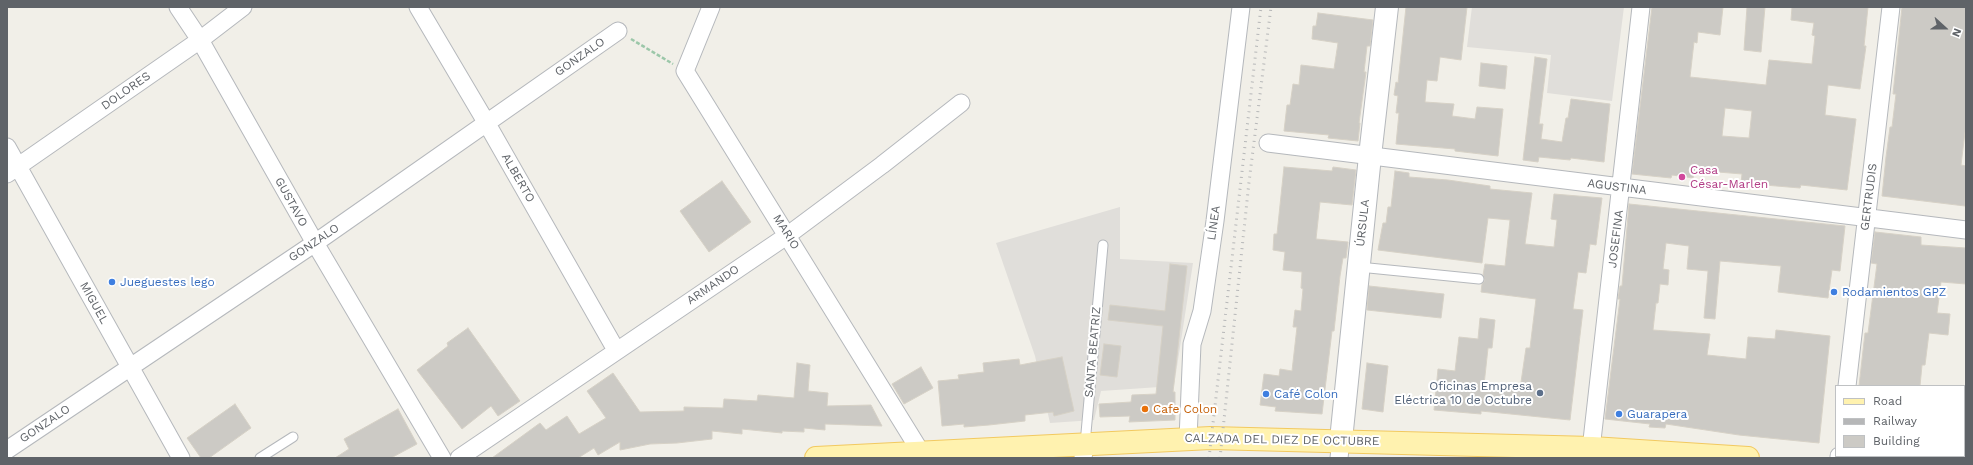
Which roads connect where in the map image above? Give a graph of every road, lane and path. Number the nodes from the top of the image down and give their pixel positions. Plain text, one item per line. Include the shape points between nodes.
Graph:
1 (178, 7) edge
2 (244, 7) edge
3 (418, 7) edge
4 (711, 7) edge
5 (1241, 7) edge
6 (1387, 7) edge
7 (1641, 7) edge
8 (1891, 7) edge
9 (618, 31) joint
10 (200, 40) junction
11 (685, 71) junction
12 (961, 102) dead end
13 (486, 122) junction
14 (1268, 143) dead end
15 (7, 147) edge
16 (1370, 156) junction
17 (13, 170) edge
18 (1622, 187) junction
19 (1867, 217) junction
20 (1966, 230) edge
21 (788, 235) junction
22 (315, 243) junction
23 (1103, 246) dead end
24 (1358, 267) junction
25 (1478, 279) dead end
26 (616, 350) junction
27 (129, 367) junction
28 (1847, 385) edge
29 (293, 437) dead end
30 (1188, 439) junction
31 (1340, 449) edge
32 (7, 450) edge
33 (1084, 451) edge
34 (1591, 453) edge
35 (922, 454) junction
36 (181, 458) edge
37 (260, 458) edge
38 (442, 458) edge
39 (459, 458) edge
40 (816, 458) edge
41 (1748, 458) edge

1 - 10 street, GUSTAVO
2 - 10 street, DOLORES
3 - 13 street, ALBERTO
4 - 11 street
5 - 30 street, LÍNEA via 1202,311 1192,344
6 - 16 street, ÚRSULA
7 - 18 street, JOSEFINA
8 - 19 street, GERTRUDIS
9 - 11 path
9 - 13 street, GONZALO
10 - 17 street, DOLORES
10 - 22 street, GUSTAVO
11 - 21 street, MARIO
12 - 21 street, ARMANDO
13 - 22 street, GONZALO
13 - 26 street, ALBERTO
14 - 16 street, AGUSTINA
15 - 17 street, MIGUEL
16 - 18 street, AGUSTINA
16 - 24 street, ÚRSULA
17 - 27 street, MIGUEL
18 - 19 street, AGUSTINA
18 - 34 street, JOSEFINA
19 - 20 street, AGUSTINA
19 - 28 street, GERTRUDIS
21 - 26 street, ARMANDO
21 - 35 street, MARIO
22 - 27 street, GONZALO
22 - 38 street, GUSTAVO
23 - 33 lane, SANTA BEATRIZ
24 - 25 lane
24 - 31 street, ÚRSULA
26 - 39 street, ARMANDO
27 - 32 street, GONZALO
27 - 36 street, MIGUEL
29 - 37 lane
30 - 31 main road, CALZADA DEL DIEZ DE OCTUBRE
30 - 33 main road, CALZADA DEL DIEZ DE OCTUBRE
31 - 34 main road, CALZADA DEL DIEZ DE OCTUBRE
33 - 35 main road, CALZADA DEL DIEZ DE OCTUBRE
34 - 41 main road, CALZADA DEL DIEZ DE OCTUBRE
35 - 40 main road, CALZADA DEL DIEZ DE OCTUBRE

